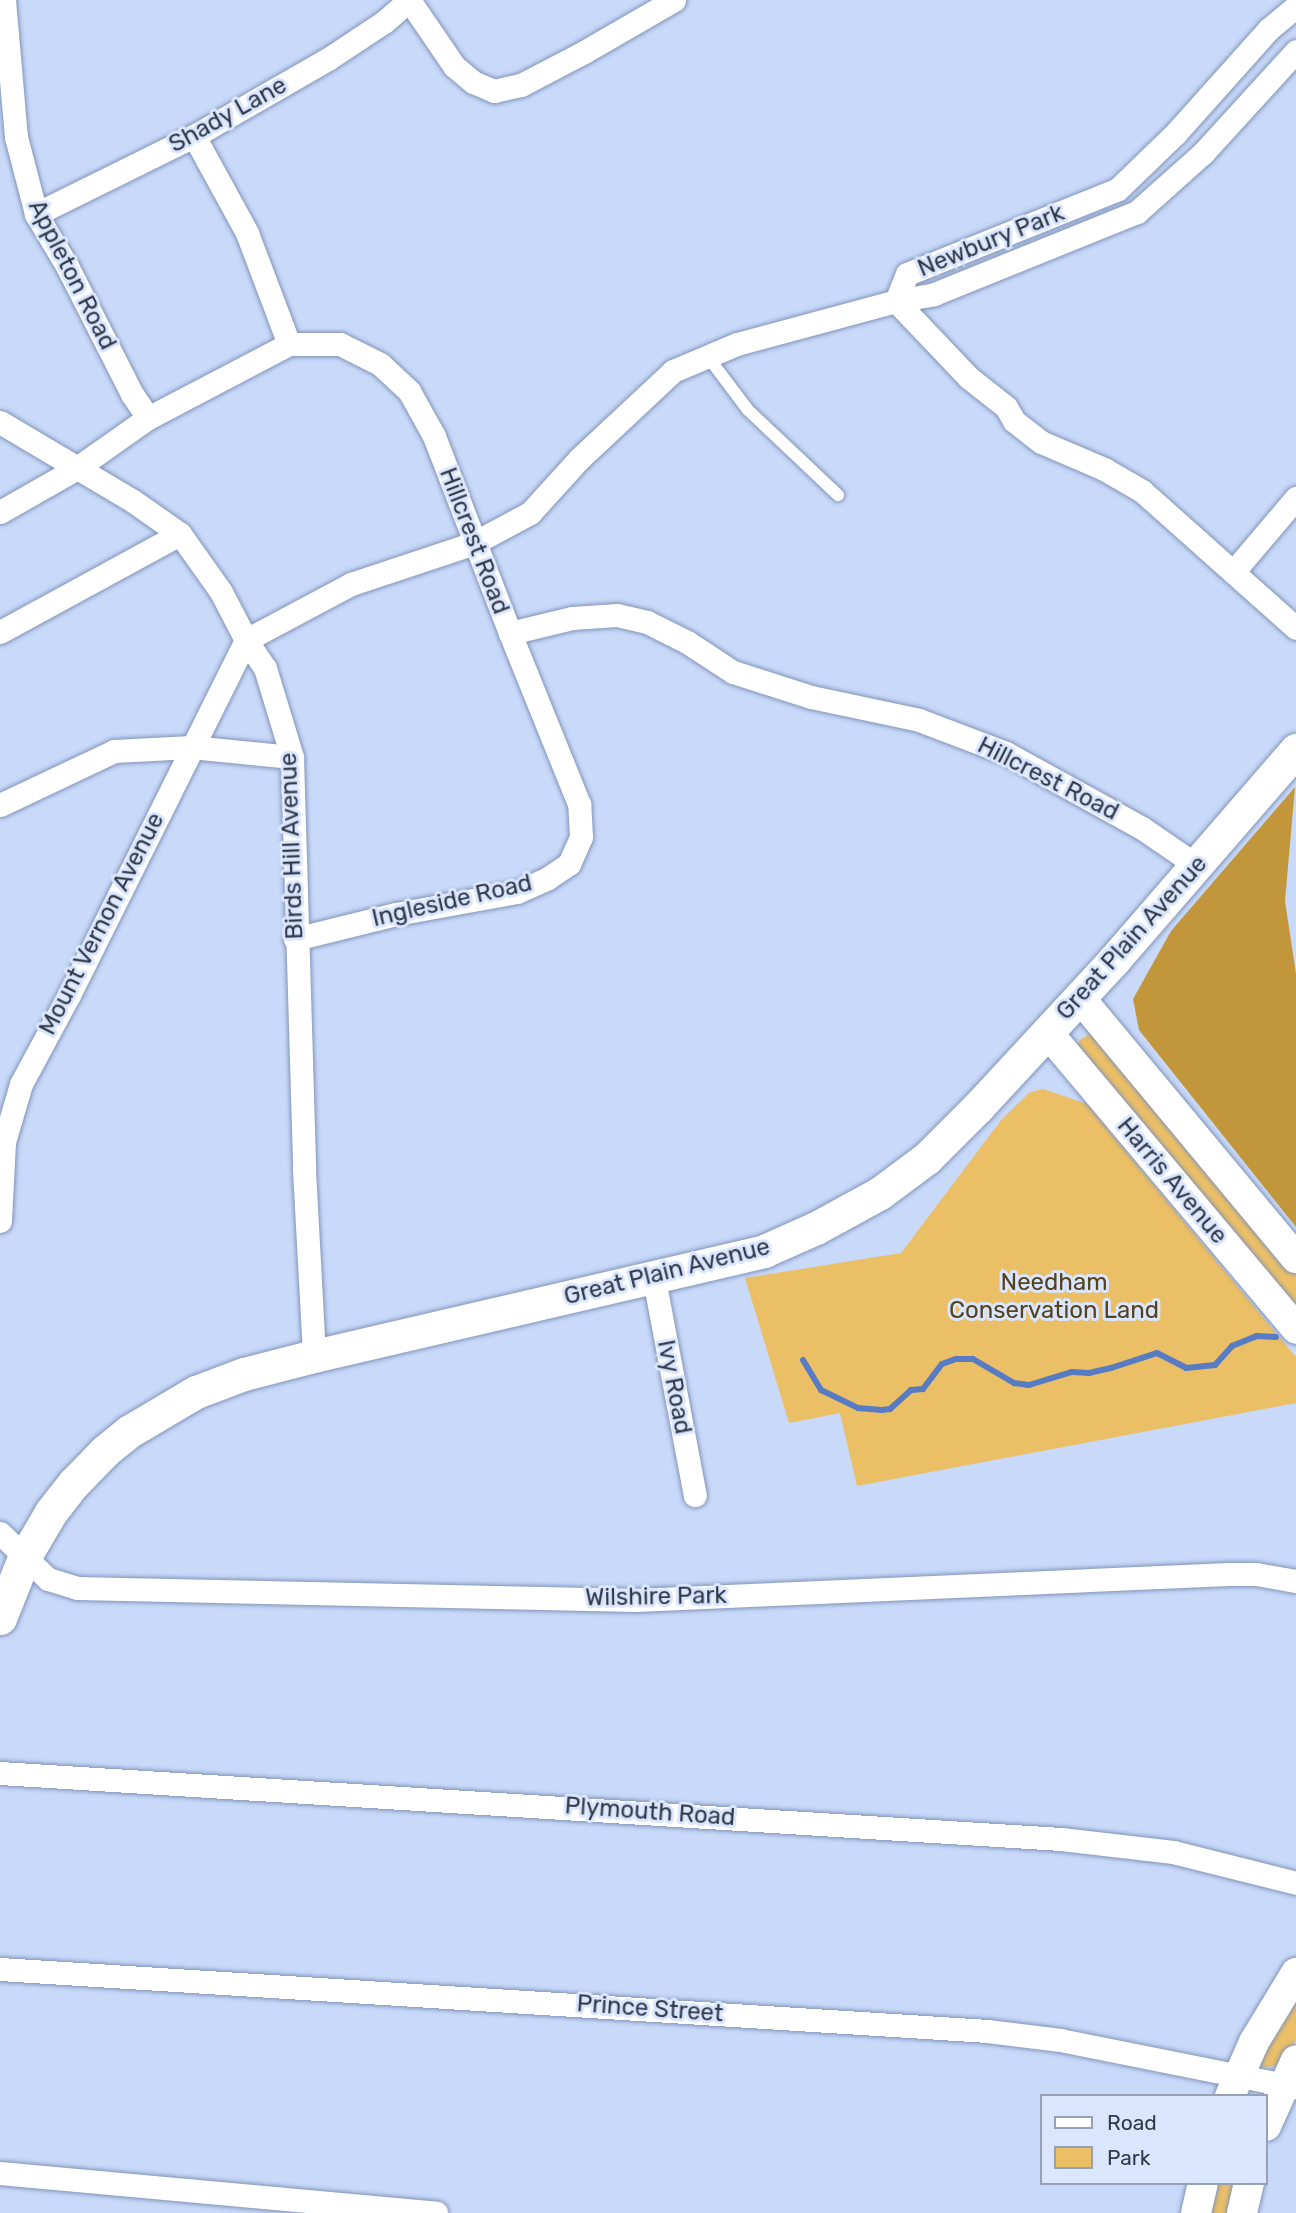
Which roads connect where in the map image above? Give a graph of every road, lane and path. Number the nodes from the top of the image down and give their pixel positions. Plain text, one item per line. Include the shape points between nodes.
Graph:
1 (4, 0) edge
2 (409, 0) edge
3 (674, 0) edge
4 (1296, 6) edge
5 (1296, 51) edge
6 (194, 136) junction
7 (36, 214) junction
8 (896, 300) junction
9 (289, 344) junction
10 (708, 358) junction
11 (148, 418) junction
12 (0, 422) edge
13 (77, 468) junction
14 (838, 495) dead end
15 (1296, 498) edge
16 (0, 512) edge
17 (180, 534) junction
18 (474, 543) junction
19 (1234, 572) junction
20 (1296, 628) edge
21 (0, 632) edge
22 (510, 632) junction
23 (246, 640) junction
24 (191, 747) junction
25 (1296, 750) edge
26 (292, 757) junction
27 (0, 805) edge
28 (1196, 865) junction
29 (295, 939) junction
30 (1080, 998) junction
31 (1048, 1032) junction
32 (10, 1085) edge
33 (0, 1221) edge
34 (1296, 1258) edge
35 (654, 1279) junction
36 (1296, 1329) edge
37 (314, 1356) junction
38 (695, 1495) dead end
39 (0, 1533) edge
40 (24, 1558) junction
41 (1296, 1581) edge
42 (0, 1618) edge
43 (0, 1773) edge
44 (1296, 1883) edge
45 (0, 1969) edge
46 (1296, 1973) edge
47 (1292, 2077) edge
48 (1234, 2086) edge
49 (1268, 2122) edge
50 (0, 2173) edge
51 (1203, 2185) edge
52 (1249, 2185) edge
53 (436, 2213) edge
54 (1196, 2213) edge
55 (1242, 2213) edge

1 - 7 street, Appleton Road via 16,137
2 - 3 street via 454,66 494,91 532,79
2 - 6 street, Shady Lane via 328,59
4 - 8 street, Newbury Park via 1118,190 907,274
5 - 8 street, Newbury Park via 1203,153 1137,212 934,294
6 - 7 street, Shady Lane
6 - 9 street via 247,233
7 - 11 street, Appleton Road
8 - 10 street via 737,344
8 - 19 street via 968,377 1006,407 1014,421 1041,442 1142,491
9 - 11 street, Hillcrest Road
9 - 18 street, Hillcrest Road via 340,344 380,364 410,391 435,436
10 - 14 lane via 748,410
10 - 18 street via 673,371 579,459 530,513
11 - 13 street, Hillcrest Road
12 - 13 street, Birds Hill Avenue
13 - 16 street, Hillcrest Road
13 - 17 street, Birds Hill Avenue
15 - 19 street
17 - 21 street
17 - 23 street, Birds Hill Avenue via 221,592
18 - 22 street, Hillcrest Road
18 - 23 street via 351,584
19 - 20 street
22 - 28 street, Hillcrest Road via 572,618 617,615 647,622 733,672 811,696 919,720 1006,752 1142,828
22 - 29 street, Ingleside Road via 579,804 581,837 569,864 517,892 396,914
23 - 24 street, Mount Vernon Avenue
23 - 26 street, Birds Hill Avenue via 265,668
24 - 26 street
24 - 27 street via 114,751
24 - 32 street, Mount Vernon Avenue via 70,993
25 - 28 main road, Great Plain Avenue
26 - 29 street, Birds Hill Avenue
28 - 30 main road, Great Plain Avenue
29 - 37 street, Birds Hill Avenue
30 - 31 main road, Great Plain Avenue
30 - 34 street, Harris Avenue
31 - 35 main road, Great Plain Avenue via 927,1158 880,1193 772,1249
31 - 36 street, Harris Avenue
32 - 33 street, Mount Vernon Avenue
35 - 37 main road, Great Plain Avenue
35 - 38 street, Ivy Road
37 - 40 main road, Great Plain Avenue via 219,1382 130,1431 68,1490
39 - 40 street
40 - 41 street, Wilshire Park via 48,1580 77,1588 636,1600 1228,1574
40 - 42 main road, Great Plain Avenue
43 - 44 street, Plymouth Road via 1061,1839 1173,1852
45 - 48 street, Prince Street via 962,2029 1060,2040
46 - 48 street via 1264,2024
47 - 48 street, Prince Street
47 - 49 street
50 - 53 street
51 - 54 street
52 - 55 street

